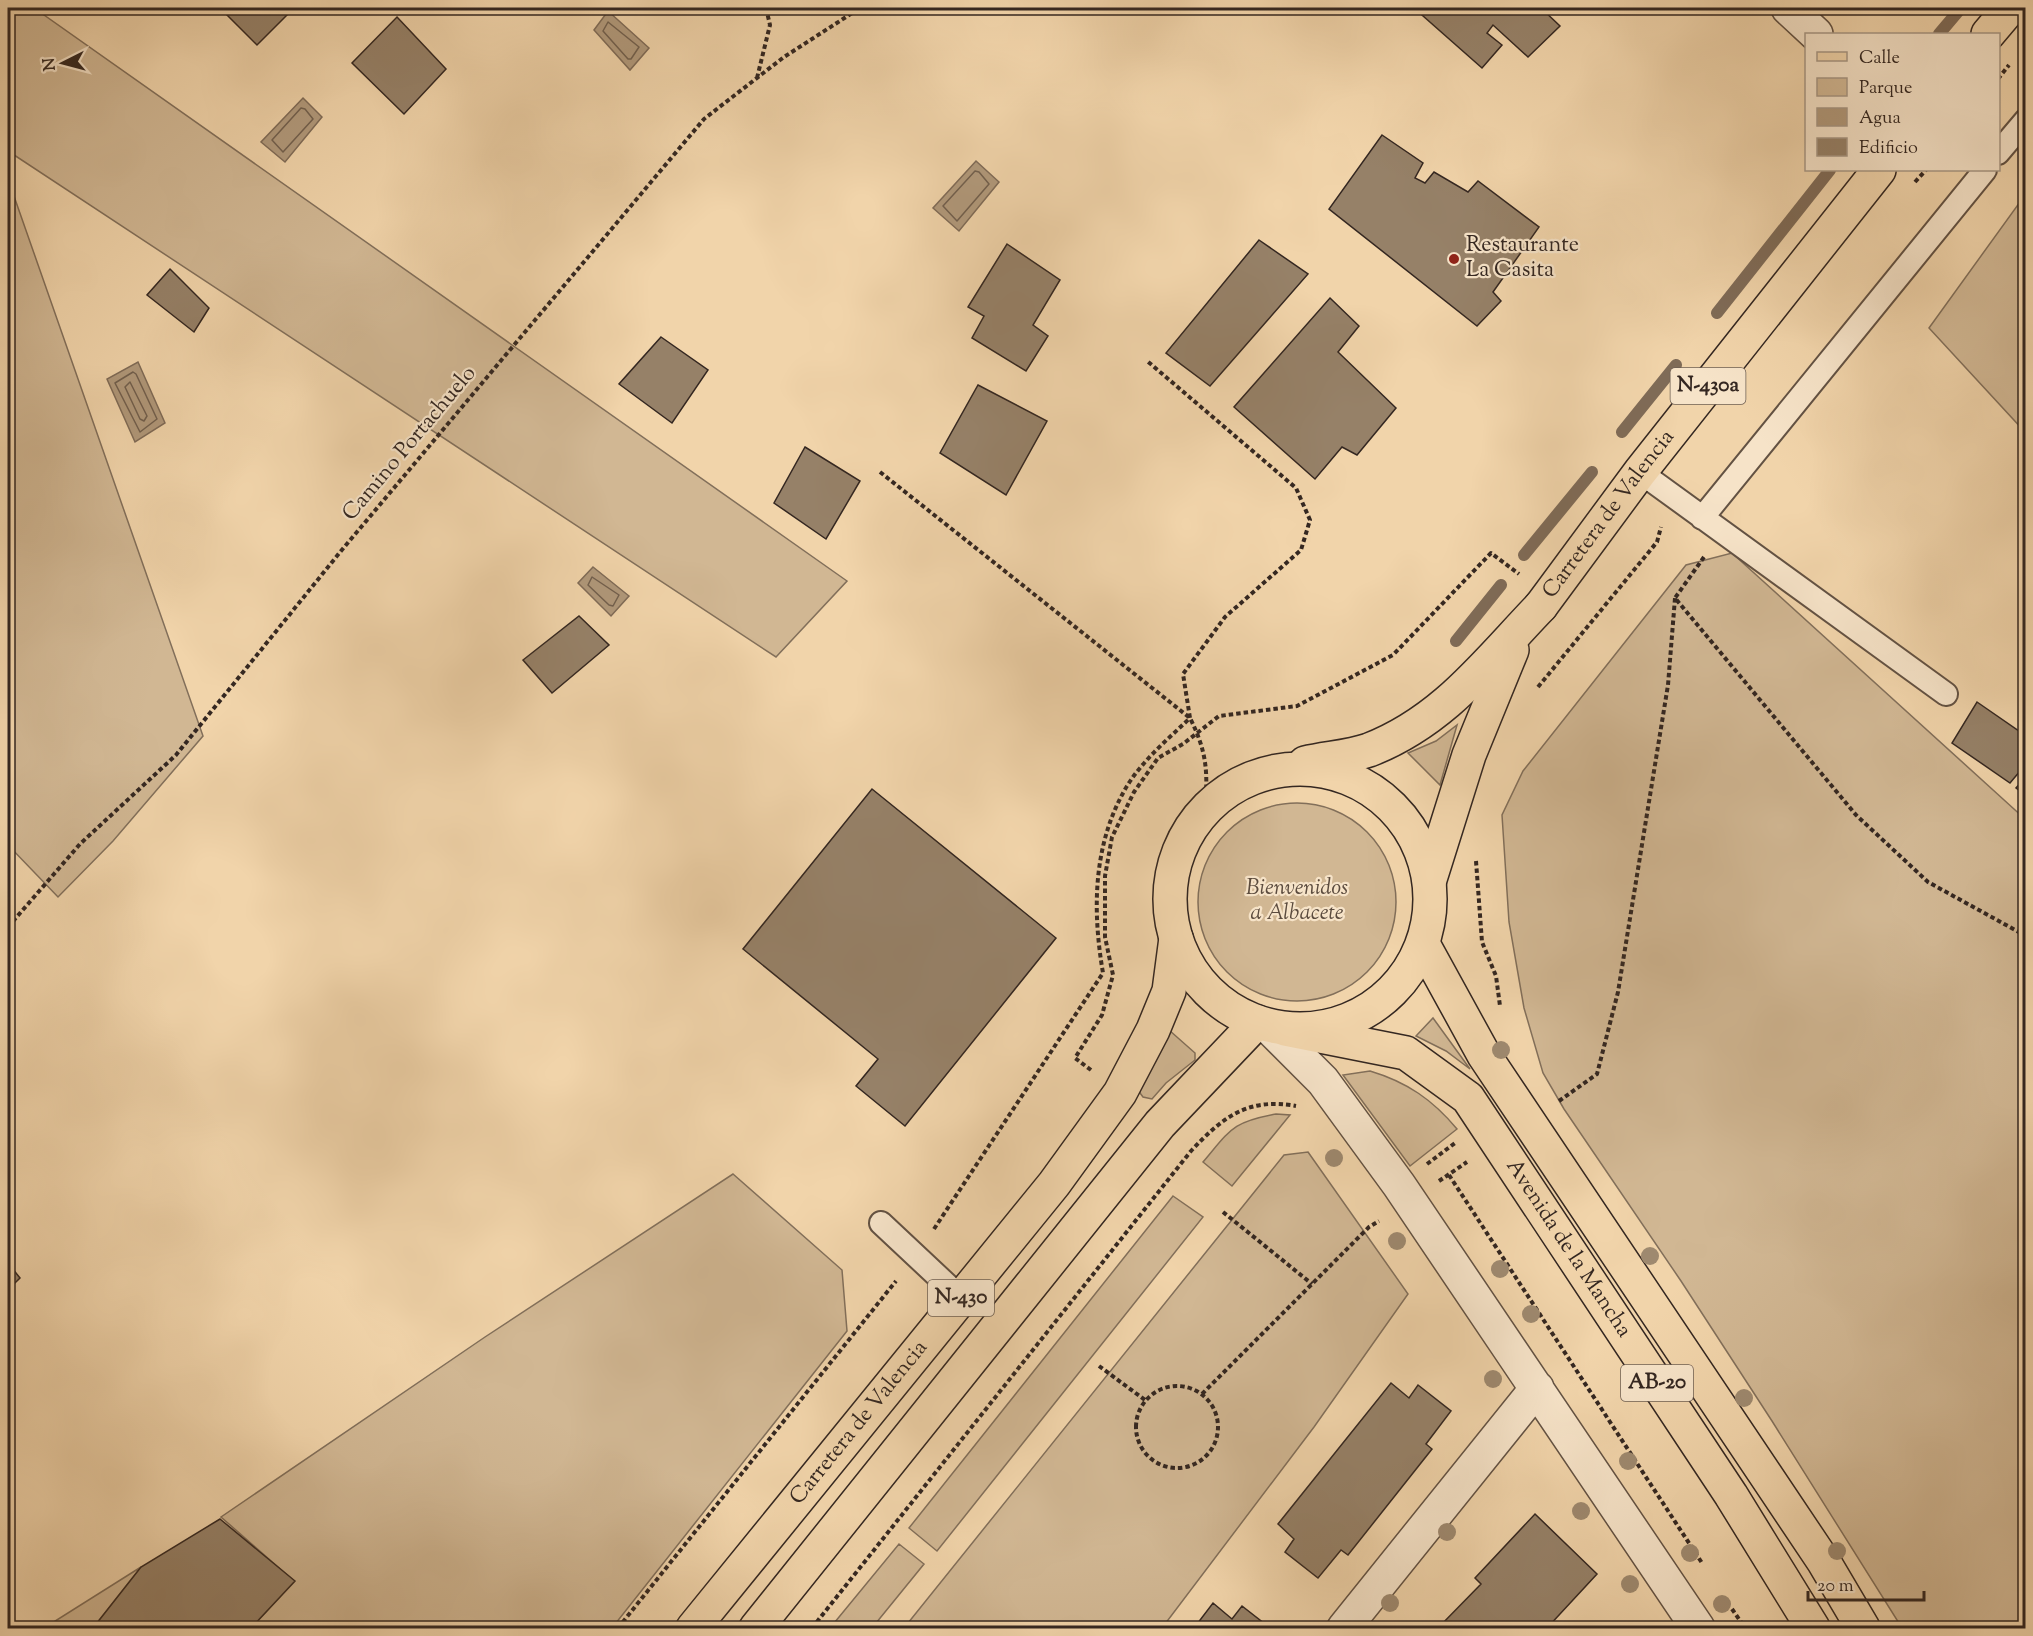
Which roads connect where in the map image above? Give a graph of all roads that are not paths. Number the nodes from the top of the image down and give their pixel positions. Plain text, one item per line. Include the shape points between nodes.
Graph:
1 (1788, 8) edge
2 (2010, 8) edge
3 (1815, 33) edge
4 (1989, 33) edge
5 (2025, 120) edge
6 (2002, 142) edge
7 (1879, 171) edge
8 (1984, 171) edge
9 (1640, 472) junction
10 (1702, 518) junction
11 (1541, 606) junction
12 (1946, 694) dead end
13 (1265, 773) junction
14 (1430, 879) junction
15 (1176, 938) junction
16 (1423, 944) junction
17 (1270, 1026) junction
18 (880, 1223) dead end
19 (961, 1298) junction
20 (1537, 1388) junction
21 (693, 1629) edge
22 (756, 1629) edge
23 (1344, 1629) edge
24 (1698, 1629) edge
25 (1813, 1629) edge
26 (1863, 1629) edge

1 - 3 street
2 - 4 main road
5 - 6 lane
7 - 9 main road, Carretera de Valencia / N-430a
8 - 10 lane
9 - 10 lane
9 - 11 main road, Carretera de Valencia / N-430a
10 - 12 lane
11 - 13 main road, Carretera de Valencia via 1466,687 1416,728 1367,750
11 - 14 main road, Carretera de Valencia via 1508,657 1468,755
13 - 14 main road via 1309,768 1352,778 1389,802 1416,837
13 - 15 main road via 1233,787 1205,809 1185,837 1173,870 1170,904
14 - 16 main road via 1431,912
15 - 17 main road via 1194,975 1222,1004
15 - 19 main road, Carretera de Valencia / N-430 via 1169,991 1120,1093 1054,1184
16 - 17 main road via 1402,982 1369,1011 1329,1027
16 - 26 main road, Avenida de la Mancha via 1484,1055 1824,1563
17 - 20 street via 1323,1081
17 - 22 main road, Carretera de Valencia / N-430 via 1160,1124
17 - 25 main road, Avenida de la Mancha / AB-20 via 1406,1053 1468,1098 1486,1149 1731,1495
18 - 19 lane
19 - 21 main road, Carretera de Valencia / N-430
20 - 23 street
20 - 24 street

